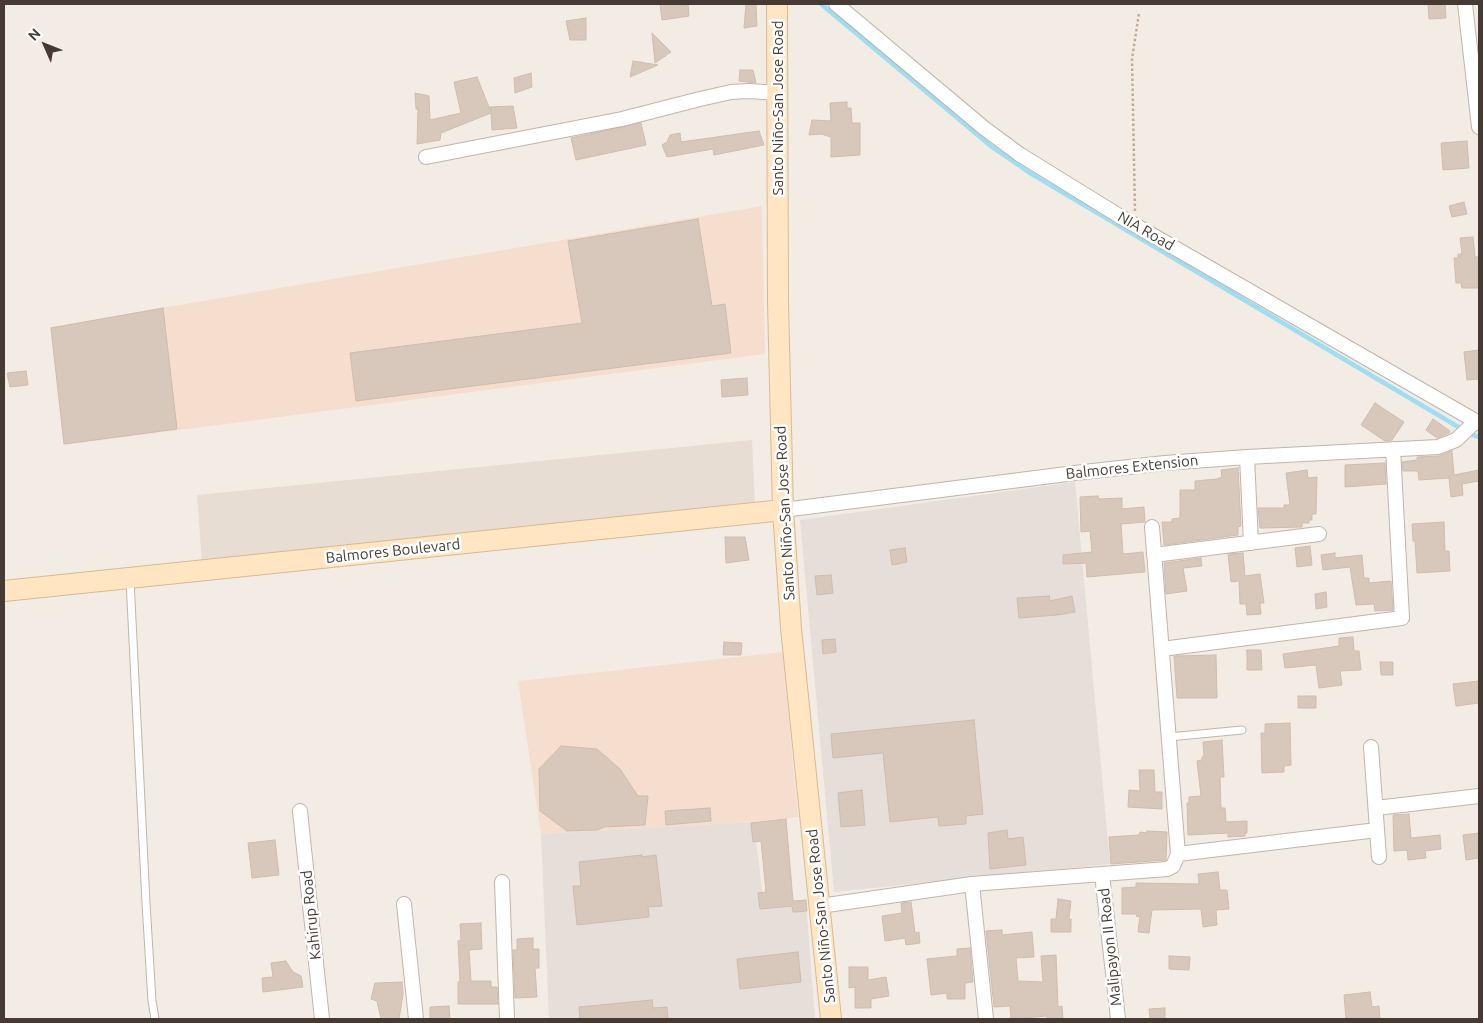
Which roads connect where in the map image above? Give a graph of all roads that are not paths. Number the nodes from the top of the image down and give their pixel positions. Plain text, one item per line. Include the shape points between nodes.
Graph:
1 (777, 4) edge
2 (836, 4) edge
3 (1465, 4) edge
4 (778, 93) junction
5 (1479, 127) edge
6 (426, 157) dead end
7 (1477, 423) edge
8 (1393, 449) junction
9 (1247, 457) junction
10 (782, 510) junction
11 (1152, 527) dead end
12 (1319, 534) dead end
13 (1251, 543) junction
14 (1154, 554) junction
15 (130, 579) junction
16 (4, 592) edge
17 (1162, 649) junction
18 (1242, 730) dead end
19 (1168, 737) junction
20 (1371, 747) dead end
21 (1479, 796) edge
22 (1376, 808) junction
23 (300, 811) dead end
24 (1377, 830) junction
25 (1178, 854) junction
26 (1379, 857) dead end
27 (1102, 874) junction
28 (502, 882) dead end
29 (972, 884) junction
30 (404, 904) dead end
31 (820, 906) junction
32 (155, 1019) edge
33 (322, 1019) edge
34 (416, 1019) edge
35 (507, 1019) edge
36 (831, 1019) edge
37 (986, 1019) edge
38 (1118, 1019) edge

1 - 4 main road, Santo Niño-San Jose Road
2 - 7 street, NIA Road via 1019,154 1133,224
3 - 5 street
4 - 6 street via 731,92 622,119
4 - 10 main road, Santo Niño-San Jose Road
7 - 8 street, Balmores Extension via 1447,445
8 - 9 street, Balmores Extension
8 - 17 street via 1402,618
9 - 10 street, Balmores Extension via 1065,474
9 - 13 street
10 - 15 main road, Balmores Boulevard
10 - 31 main road, Santo Niño-San Jose Road
11 - 14 street
12 - 13 street
13 - 14 street
14 - 17 street
15 - 16 main road, Balmores Boulevard
15 - 32 lane
17 - 19 street
18 - 19 lane
19 - 25 street
20 - 22 street
21 - 22 street
22 - 24 street
23 - 33 street, Kahirup Road
24 - 25 street
24 - 26 street
25 - 27 street via 1173,866 1167,869
27 - 29 street
27 - 38 street, Malipayon II Road
28 - 35 street
29 - 31 street
29 - 37 street
30 - 34 street
31 - 36 main road, Santo Niño-San Jose Road

